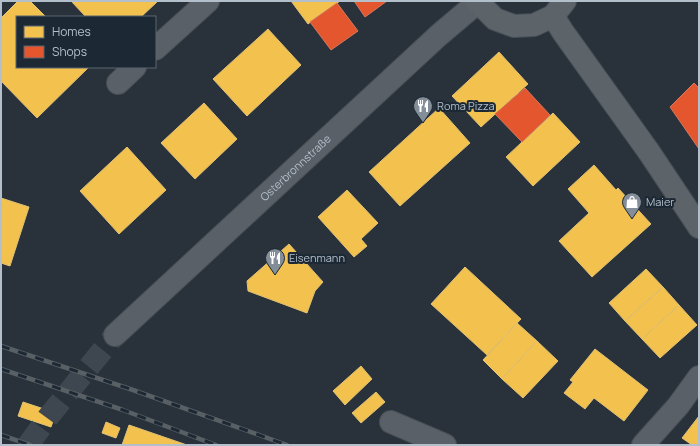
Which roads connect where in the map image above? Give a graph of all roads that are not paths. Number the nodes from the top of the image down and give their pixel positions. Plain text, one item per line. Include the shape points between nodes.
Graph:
1 (208, 1) edge
2 (478, 1) edge
3 (559, 8) edge
4 (156, 48) edge
5 (134, 68) edge
6 (118, 83) dead end
7 (699, 227) edge
8 (115, 335) tunnel mouth
9 (699, 377) edge
10 (390, 422) dead end
11 (445, 445) edge
12 (643, 445) edge

1 - 4 street
2 - 3 main road via 495,19 514,26 534,25
2 - 8 street, Osterbronnstraße
3 - 7 main road via 563,32
5 - 6 street
9 - 12 street via 678,406
10 - 11 street

